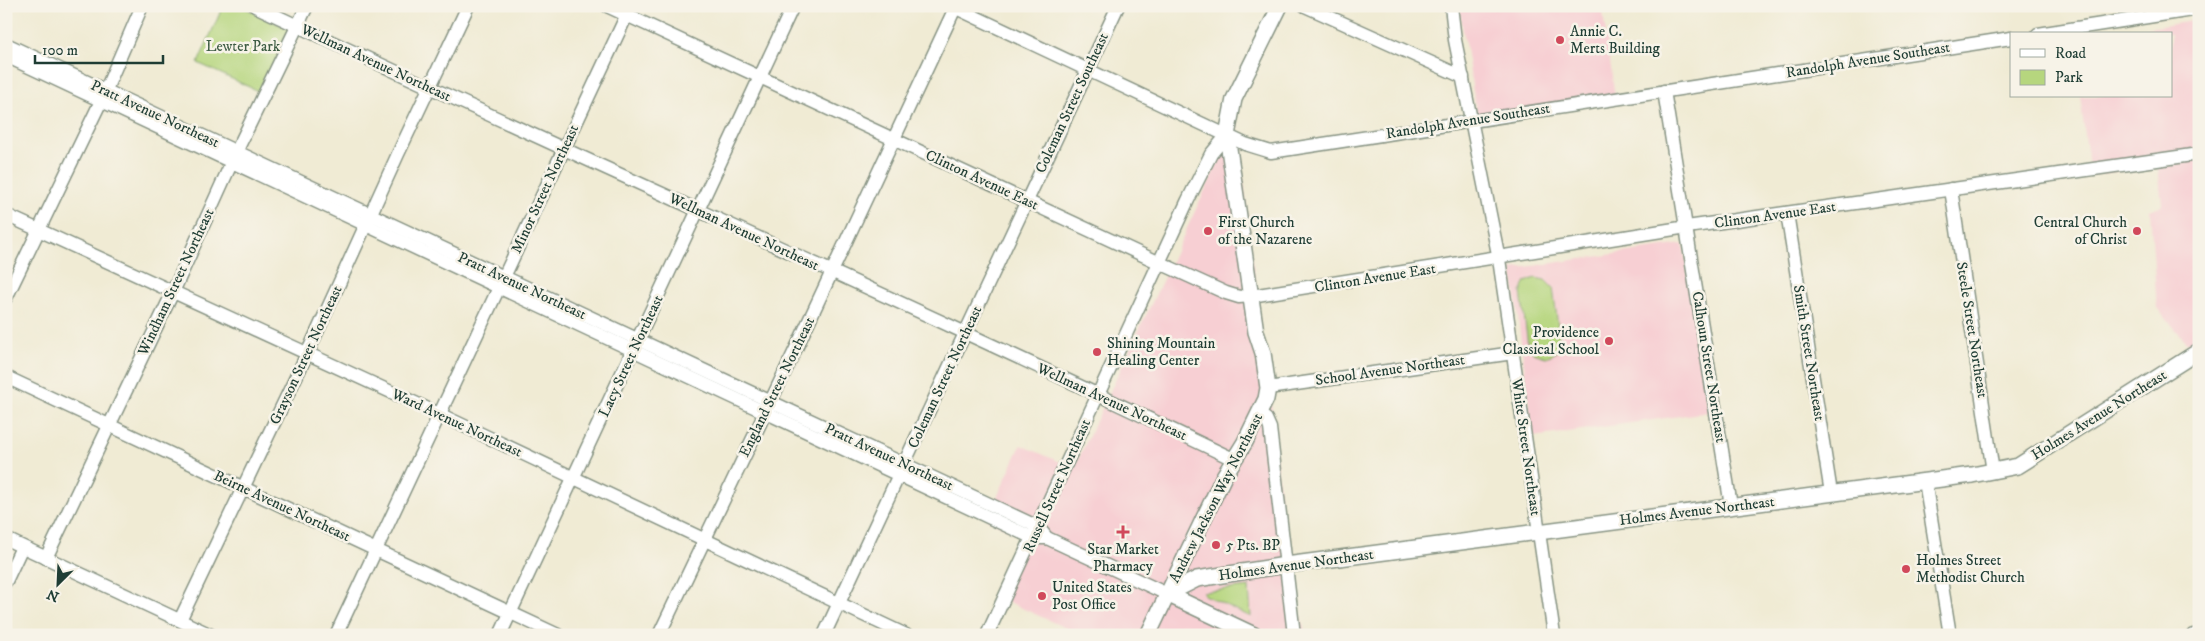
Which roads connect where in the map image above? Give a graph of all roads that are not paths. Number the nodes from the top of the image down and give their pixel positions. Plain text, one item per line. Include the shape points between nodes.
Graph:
1 (142, 6) edge
2 (255, 6) edge
3 (306, 6) edge
4 (468, 6) edge
5 (607, 6) edge
6 (793, 6) edge
7 (1118, 6) edge
8 (1280, 6) edge
9 (1305, 6) edge
10 (1451, 6) edge
11 (954, 7) edge
12 (2199, 9) edge
13 (629, 11) edge
14 (297, 26) junction
15 (2051, 32) edge
16 (2010, 38) edge
17 (6, 44) edge
18 (6, 56) edge
19 (1088, 70) junction
20 (1463, 77) junction
21 (760, 78) junction
22 (429, 88) junction
23 (1664, 91) junction
24 (103, 96) junction
25 (1472, 121) junction
26 (1227, 135) junction
27 (893, 140) junction
28 (564, 149) junction
29 (2199, 154) edge
30 (234, 157) junction
31 (1951, 189) junction
32 (1027, 201) junction
33 (698, 210) junction
34 (1787, 213) junction
35 (6, 215) edge
36 (369, 220) junction
37 (1687, 227) junction
38 (38, 230) junction
39 (1499, 259) junction
40 (1160, 263) junction
41 (831, 272) junction
42 (502, 283) junction
43 (173, 292) junction
44 (1251, 296) junction
45 (6, 298) edge
46 (1256, 332) junction
47 (966, 335) junction
48 (636, 345) junction
49 (2199, 351) edge
50 (1512, 353) junction
51 (307, 354) junction
52 (6, 377) edge
53 (1268, 388) junction
54 (1099, 394) junction
55 (767, 407) junction
56 (439, 414) junction
57 (1259, 414) junction
58 (109, 425) junction
59 (1233, 459) junction
60 (902, 470) junction
61 (1993, 472) junction
62 (574, 478) junction
63 (1925, 481) junction
64 (243, 488) junction
65 (1830, 493) junction
66 (1731, 506) junction
67 (1538, 531) junction
68 (1035, 533) junction
69 (6, 539) edge
70 (704, 541) junction
71 (22, 546) junction
72 (376, 550) junction
73 (46, 558) junction
74 (1286, 565) junction
75 (6, 582) edge
76 (1167, 594) junction
77 (840, 604) junction
78 (511, 613) junction
79 (180, 620) junction
80 (2199, 634) edge
81 (211, 635) edge
82 (336, 635) edge
83 (500, 635) edge
84 (558, 635) edge
85 (660, 635) edge
86 (824, 635) edge
87 (906, 635) edge
88 (987, 635) edge
89 (1148, 635) edge
90 (1254, 635) edge
91 (1294, 635) edge
92 (1554, 635) edge
93 (1950, 635) edge
94 (2194, 635) edge

1 - 24 street
2 - 14 street, Wellman Avenue Northeast
3 - 14 street, Windham Street Northeast
4 - 22 street, Grayson Street Northeast
5 - 13 street, Clinton Avenue East
6 - 21 street, Lacy Street Northeast
7 - 19 street, Coleman Street Southeast
8 - 26 main road via 1234,99
9 - 20 street
10 - 20 street, White Street Northeast
11 - 19 street, Randolph Avenue Southeast
11 - 27 street, England Street Northeast
12 - 15 street
13 - 21 street, Clinton Avenue East
13 - 28 street, Minor Street Northeast
14 - 22 street, Wellman Avenue Northeast
14 - 30 street, Windham Street Northeast
16 - 23 street, Randolph Avenue Southeast
17 - 24 street, Pratt Avenue Northeast
18 - 24 street, Pratt Avenue Northeast
19 - 26 street, Randolph Avenue Southeast
19 - 32 street, Coleman Street Southeast
20 - 25 street, White Street Northeast
21 - 27 street, Clinton Avenue East
21 - 33 street, Lacy Street Northeast
22 - 28 street, Wellman Avenue Northeast
22 - 36 street, Grayson Street Northeast
23 - 25 street, Randolph Avenue Southeast
23 - 37 street, Calhoun Street Northeast
24 - 30 street, Pratt Avenue Northeast
24 - 38 street
25 - 26 street, Randolph Avenue Southeast via 1271,152
25 - 39 street, White Street Northeast
26 - 40 street, Russell Street Northeast via 1211,154
26 - 44 main road
27 - 32 street, Clinton Avenue East
27 - 41 street, England Street Northeast
28 - 33 street, Wellman Avenue Northeast
28 - 42 street, Minor Street Northeast
29 - 31 street, Clinton Avenue East
30 - 36 street, Pratt Avenue Northeast
30 - 43 street, Windham Street Northeast
31 - 34 street, Clinton Avenue East
31 - 61 street, Steele Street Northeast
32 - 40 street, Clinton Avenue East
32 - 47 street, Coleman Street Northeast
33 - 41 street, Wellman Avenue Northeast
33 - 48 street, Lacy Street Northeast
34 - 37 street, Clinton Avenue East
34 - 65 street, Smith Street Northeast
35 - 38 street, Ward Avenue Northeast
36 - 42 street, Pratt Avenue Northeast
36 - 51 street, Grayson Street Northeast
37 - 39 street, Clinton Avenue East
37 - 66 street, Calhoun Street Northeast
38 - 43 street, Ward Avenue Northeast
38 - 45 street
39 - 44 street, Clinton Avenue East
39 - 50 street, White Street Northeast
40 - 44 street, Clinton Avenue East via 1226,293
40 - 54 street, Russell Street Northeast
41 - 47 street, Wellman Avenue Northeast
41 - 55 street, England Street Northeast
42 - 48 street, Pratt Avenue Northeast
42 - 56 street, Minor Street Northeast
43 - 51 street, Ward Avenue Northeast
43 - 58 street, Windham Street Northeast
44 - 46 main road
46 - 53 main road
46 - 59 main road via 1254,352 1258,391
47 - 54 street, Wellman Avenue Northeast
47 - 60 street, Coleman Street Northeast
48 - 55 street, Pratt Avenue Northeast
48 - 62 street, Lacy Street Northeast
49 - 61 main road, Holmes Avenue Northeast via 2018,466
50 - 53 street, School Avenue Northeast
50 - 67 street, White Street Northeast
51 - 56 street, Ward Avenue Northeast
51 - 64 street, Grayson Street Northeast
52 - 58 street, Beirne Avenue Northeast
53 - 57 main road, Andrew Jackson Way Northeast
54 - 59 street, Wellman Avenue Northeast
54 - 68 street, Russell Street Northeast
55 - 60 street, Pratt Avenue Northeast
55 - 70 street, England Street Northeast
56 - 62 street, Ward Avenue Northeast
56 - 72 street, Minor Street Northeast
57 - 59 main road, Andrew Jackson Way Northeast
57 - 74 street via 1270,428
58 - 64 street, Beirne Avenue Northeast
58 - 73 street, Windham Street Northeast
59 - 76 main road, Andrew Jackson Way Northeast
60 - 68 street, Pratt Avenue Northeast
60 - 77 street, Coleman Street Northeast
61 - 63 main road, Holmes Avenue Northeast
62 - 70 street, Ward Avenue Northeast
62 - 78 street, Lacy Street Northeast
63 - 65 main road, Holmes Avenue Northeast
63 - 93 street
64 - 72 street, Beirne Avenue Northeast
64 - 79 street, Grayson Street Northeast
65 - 66 main road, Holmes Avenue Northeast
66 - 67 main road, Holmes Avenue Northeast
67 - 74 main road, Holmes Avenue Northeast
67 - 92 street, White Street Northeast
68 - 76 street
68 - 88 street, Russell Street Northeast
69 - 71 street
70 - 77 street, Ward Avenue Northeast
70 - 85 street, England Street Northeast
71 - 73 street
71 - 75 street
72 - 78 street, Beirne Avenue Northeast
72 - 82 street, Minor Street Northeast
73 - 79 street
74 - 76 main road, Holmes Avenue Northeast via 1198,579
74 - 91 street
76 - 89 main road, Andrew Jackson Way Northeast
76 - 90 main road
77 - 86 street, Coleman Street Northeast
77 - 87 street, Ward Avenue Northeast
78 - 83 street, Lacy Street Northeast
78 - 84 street, Beirne Avenue Northeast
79 - 81 street
80 - 94 street

